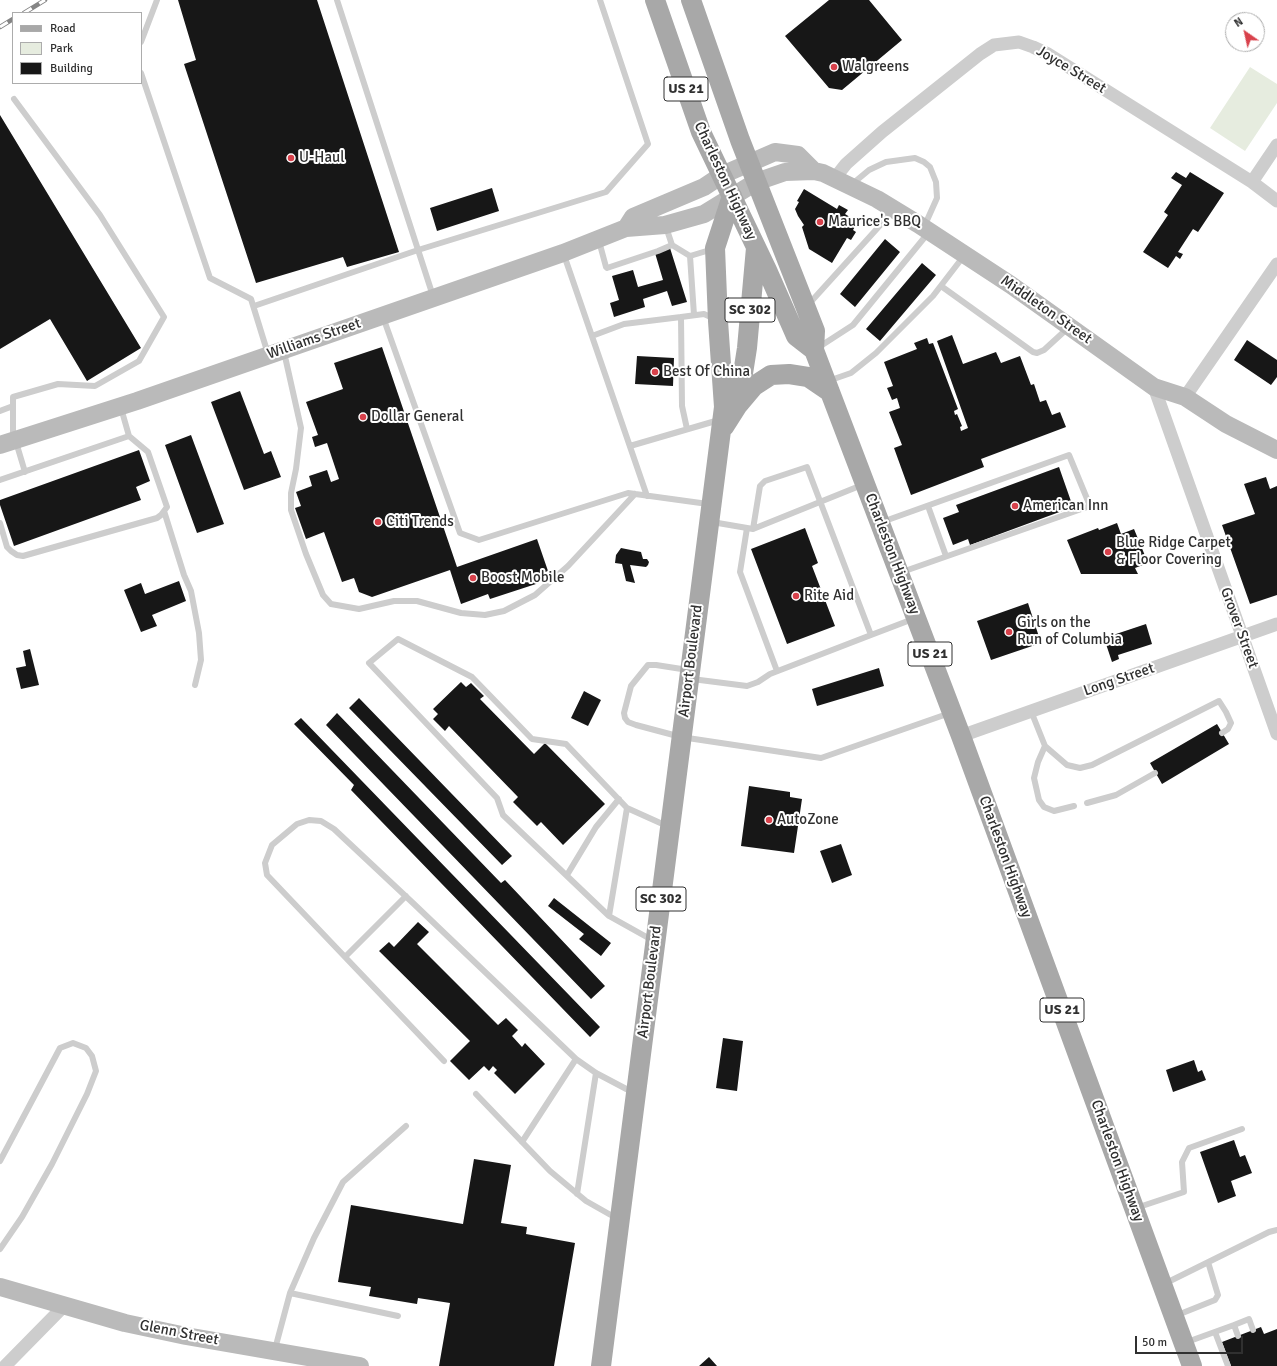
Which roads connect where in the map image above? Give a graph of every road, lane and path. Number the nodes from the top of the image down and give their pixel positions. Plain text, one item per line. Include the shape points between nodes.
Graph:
1 (157, 0) edge
2 (337, 0) edge
3 (600, 0) edge
4 (654, 0) edge
5 (691, 0) edge
6 (142, 39) edge
7 (142, 76) edge
8 (14, 99) dead end
9 (1277, 145) edge
10 (749, 163) junction
11 (814, 172) junction
12 (722, 175) junction
13 (756, 182) junction
14 (842, 182) junction
15 (1252, 182) junction
16 (725, 201) junction
17 (1277, 201) edge
18 (894, 210) junction
19 (665, 225) junction
20 (626, 228) junction
21 (927, 230) junction
22 (598, 239) junction
23 (672, 245) junction
24 (756, 247) junction
25 (715, 248) junction
26 (418, 250) junction
27 (563, 253) junction
28 (965, 255) junction
29 (690, 256) junction
30 (1277, 264) edge
31 (940, 286) junction
32 (434, 298) junction
33 (254, 306) junction
34 (806, 308) junction
35 (694, 315) junction
36 (383, 316) junction
37 (681, 317) junction
38 (718, 321) junction
39 (1069, 326) junction
40 (592, 336) junction
41 (814, 350) junction
42 (276, 353) junction
43 (1154, 386) junction
44 (828, 387) junction
45 (1185, 397) junction
46 (738, 405) junction
47 (13, 406) junction
48 (120, 406) junction
49 (0, 411) edge
50 (722, 425) junction
51 (686, 430) junction
52 (129, 436) junction
53 (10, 442) edge
54 (630, 446) junction
55 (1277, 450) edge
56 (24, 472) junction
57 (0, 480) edge
58 (866, 484) junction
59 (635, 494) junction
60 (647, 496) junction
61 (822, 502) junction
62 (928, 506) junction
63 (164, 511) junction
64 (710, 513) junction
65 (0, 523) edge
66 (880, 523) junction
67 (750, 528) junction
68 (946, 556) junction
69 (899, 573) junction
70 (916, 618) junction
71 (1277, 624) edge
72 (872, 635) junction
73 (1242, 636) junction
74 (777, 671) junction
75 (690, 674) junction
76 (195, 685) dead end
77 (1031, 711) junction
78 (952, 712) junction
79 (1222, 732) dead end
80 (1277, 734) edge
81 (961, 736) junction
82 (681, 737) junction
83 (1045, 746) junction
84 (1155, 772) dead end
85 (619, 799) junction
86 (1087, 803) dead end
87 (1074, 806) dead end
88 (627, 808) junction
89 (670, 827) junction
90 (566, 875) junction
91 (406, 896) junction
92 (609, 916) junction
93 (655, 942) junction
94 (345, 957) junction
95 (576, 1059) junction
96 (444, 1061) dead end
97 (596, 1073) junction
98 (476, 1094) dead end
99 (636, 1094) junction
100 (406, 1126) dead end
101 (1242, 1129) dead end
102 (522, 1142) junction
103 (0, 1161) edge
104 (577, 1194) junction
105 (1134, 1209) junction
106 (619, 1220) junction
107 (1277, 1230) edge
108 (0, 1249) edge
109 (1208, 1262) junction
110 (1162, 1285) junction
111 (0, 1288) edge
112 (290, 1293) junction
113 (64, 1306) junction
114 (398, 1316) dead end
115 (1174, 1316) junction
116 (1234, 1325) junction
117 (1253, 1330) dead end
118 (1215, 1332) junction
119 (1238, 1336) dead end
120 (1184, 1343) junction
121 (274, 1350) junction
122 (5, 1366) edge
123 (360, 1366) edge
124 (601, 1366) edge
125 (1192, 1366) edge
126 (1228, 1366) edge

1 - 6 lane
2 - 26 lane
3 - 26 lane via 648,144 606,192
4 - 12 main road, Charleston Highway / US 21 via 701,132
5 - 10 main road, Charleston Highway / US 21
7 - 33 lane via 210,278 251,299
8 - 47 lane via 100,214 164,317 139,360 95,386 58,384 13,397
9 - 15 street
10 - 11 street via 775,152 798,155
10 - 12 street
10 - 13 main road, Charleston Highway / US 21
11 - 13 street, Middleton Street via 785,172
11 - 14 street, Middleton Street via 823,173
12 - 16 main road, Charleston Highway / US 21
12 - 20 street, Williams Street via 704,187 633,217
13 - 16 street, Middleton Street
13 - 24 main road, Airport Boulevard / SC 302
13 - 34 main road, Charleston Highway / US 21
14 - 15 street, Joyce Street via 846,164 980,54 994,45 1018,42 1048,54
14 - 18 street, Middleton Street
14 - 21 lane via 886,162 915,158 924,162 930,167 936,182 937,198
15 - 17 street, Joyce Street
16 - 19 street, Williams Street via 704,214
16 - 24 main road, Charleston Highway / US 21
16 - 25 main road, Airport Boulevard / SC 302
18 - 21 street, Middleton Street
18 - 34 lane
19 - 20 street, Williams Street
19 - 23 lane
20 - 22 street, Williams Street
21 - 28 street, Middleton Street
21 - 41 lane via 853,325
22 - 23 lane via 607,268
22 - 27 street, Williams Street
23 - 29 lane
24 - 41 main road, Charleston Highway / US 21 via 796,336
24 - 46 main road, Airport Boulevard / SC 302 via 747,348
25 - 29 lane
25 - 38 main road, Airport Boulevard / SC 302
26 - 32 lane
26 - 33 lane
27 - 32 street, Williams Street
27 - 40 lane
28 - 31 lane
28 - 39 street, Middleton Street
29 - 35 lane
30 - 45 street
31 - 39 lane via 1033,352 1044,350
31 - 44 lane via 876,353
32 - 36 street, Williams Street
33 - 42 lane
34 - 41 main road, Charleston Highway / US 21 via 815,330
35 - 37 lane
35 - 38 lane via 704,314
36 - 42 street, Williams Street
36 - 59 lane via 460,533 479,540 628,493
37 - 40 lane via 624,324
37 - 51 lane via 682,406
38 - 50 main road, Airport Boulevard / SC 302 via 724,407
39 - 43 street, Middleton Street
40 - 54 lane
41 - 44 main road, Charleston Highway / US 21
42 - 48 street, Williams Street
42 - 59 lane via 301,428 290,493 291,510 323,594 331,604 360,609 394,601 417,601 462,613 485,615 504,611 535,595 568,566
43 - 45 street, Middleton Street
43 - 73 street, Grover Street
44 - 46 main road via 808,377 790,374 771,375 754,386
44 - 58 main road, Charleston Highway / US 21
45 - 55 street, Middleton Street via 1226,424
46 - 50 main road, Airport Boulevard / SC 302
47 - 49 lane
47 - 53 lane
48 - 52 lane
48 - 53 street, Williams Street
50 - 51 lane
50 - 64 main road, Airport Boulevard / SC 302
51 - 54 lane
52 - 56 lane
52 - 63 lane via 148,452 166,506
53 - 56 lane
54 - 60 lane
56 - 57 lane
58 - 61 lane
58 - 66 main road, Charleston Highway / US 21
59 - 60 lane
60 - 64 lane
61 - 67 lane
61 - 67 lane via 807,466 765,481 760,486
61 - 72 lane
62 - 66 lane
62 - 68 lane
62 - 68 lane via 1069,455 1090,506
63 - 65 lane via 157,518 22,556 11,551
63 - 76 lane via 191,591 198,628 201,660
64 - 67 lane
64 - 75 main road, Airport Boulevard / SC 302
66 - 69 main road, Charleston Highway / US 21
67 - 74 lane via 740,572
68 - 69 lane
69 - 70 main road, Charleston Highway / US 21
70 - 72 lane
70 - 78 main road, Charleston Highway / US 21
71 - 73 street, Long Street
72 - 74 lane
73 - 77 street, Long Street
73 - 80 street, Grover Street
74 - 75 lane via 747,686
75 - 82 main road, Airport Boulevard / SC 302
75 - 82 lane via 648,665 631,686 624,713 628,722
77 - 81 street, Long Street
77 - 83 lane
78 - 81 main road, Charleston Highway / US 21
78 - 82 lane via 820,758
79 - 83 lane via 1228,729 1231,723 1219,701 1092,765 1080,768 1067,765
81 - 105 main road, Charleston Highway / US 21
82 - 89 main road, Airport Boulevard / SC 302
83 - 87 lane via 1034,778 1039,800 1044,807 1054,811
84 - 86 lane via 1116,795
85 - 88 lane
85 - 90 lane via 596,827
85 - 90 lane via 566,744 532,739 472,677 398,639 369,663 497,798 503,815
88 - 89 lane
88 - 92 lane
89 - 93 main road, Airport Boulevard / SC 302
90 - 92 lane
91 - 94 lane
91 - 94 lane via 334,829 321,821 309,820 297,824 272,845 265,863 268,875
91 - 95 lane
92 - 93 lane
93 - 99 main road, Airport Boulevard / SC 302
94 - 96 lane
95 - 97 lane
95 - 102 lane
97 - 99 lane
97 - 104 lane
98 - 102 lane
99 - 106 main road, Airport Boulevard / SC 302
100 - 112 lane via 342,1182
101 - 105 lane via 1189,1148 1182,1162 1184,1192
102 - 104 lane
103 - 108 lane via 60,1048 73,1043 86,1048 92,1056 96,1071 88,1094 52,1164
104 - 106 lane
105 - 110 main road, Charleston Highway / US 21
106 - 124 main road, Airport Boulevard / SC 302
107 - 109 lane
109 - 110 lane
109 - 115 lane via 1218,1295 1215,1300
110 - 115 main road, Charleston Highway / US 21
111 - 113 street, Glenn Street
112 - 114 lane
112 - 121 lane
113 - 121 street, Glenn Street via 132,1325
113 - 122 street
115 - 120 main road, Charleston Highway / US 21
116 - 117 lane via 1249,1319
116 - 118 lane
116 - 119 lane
118 - 120 lane
118 - 126 lane
120 - 125 main road, Charleston Highway / US 21
121 - 123 street, Glenn Street

